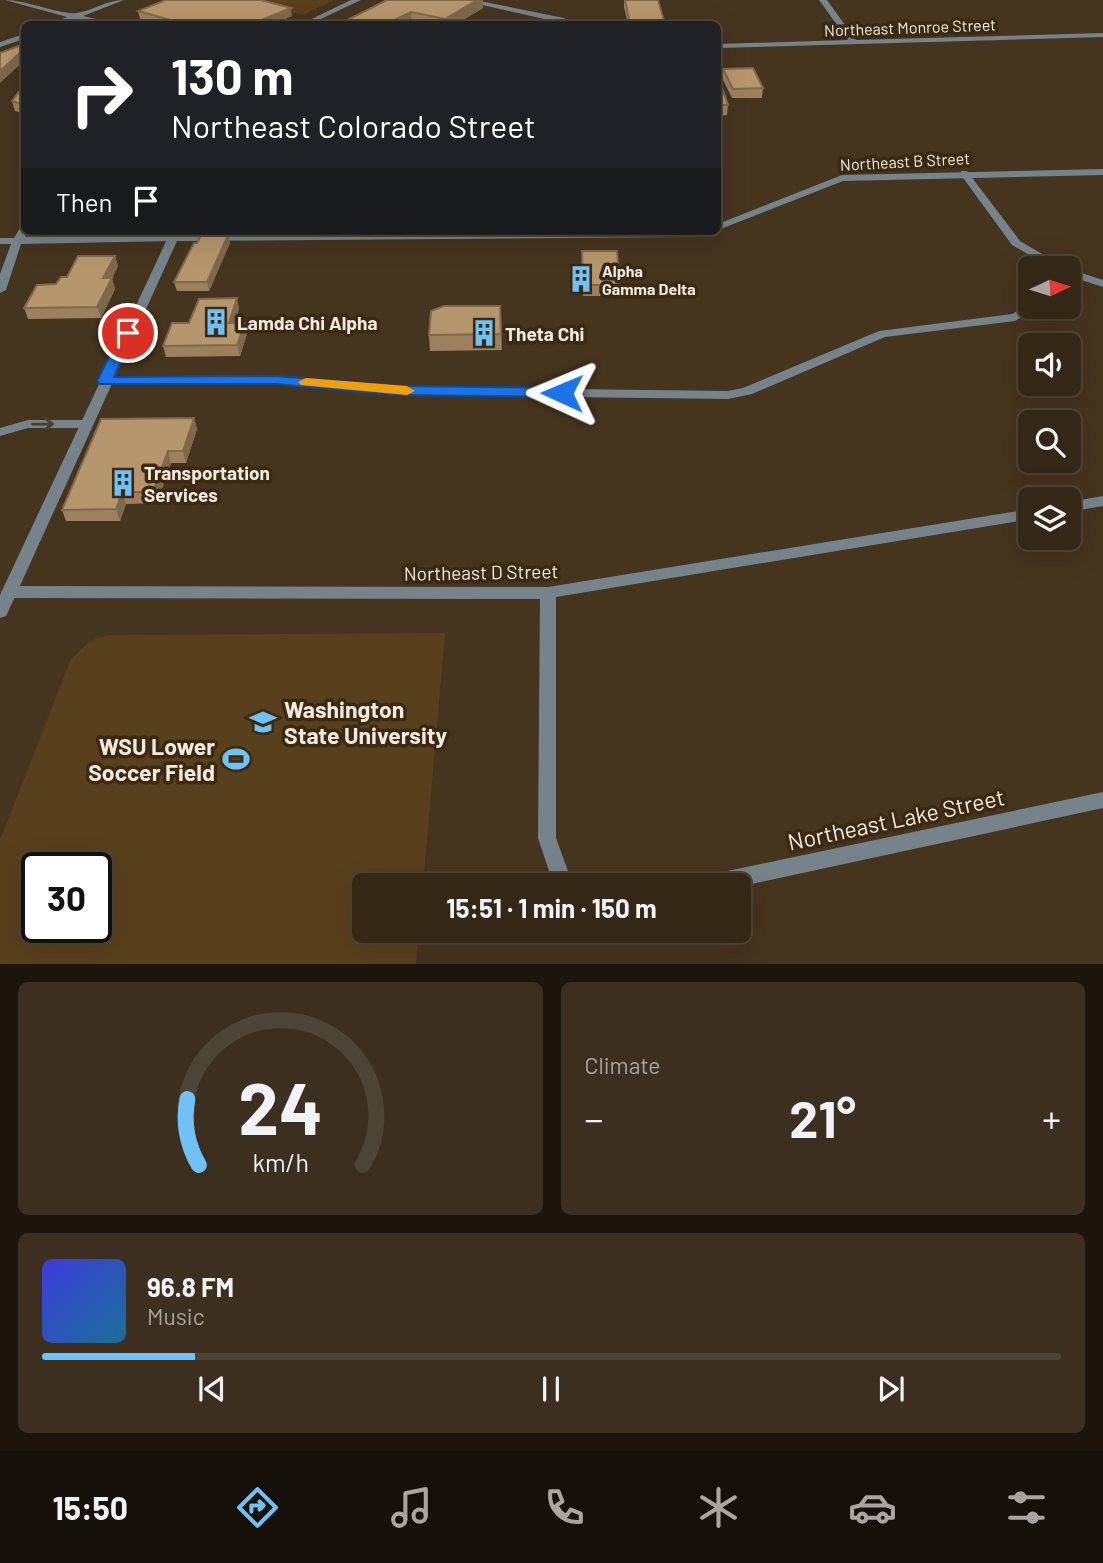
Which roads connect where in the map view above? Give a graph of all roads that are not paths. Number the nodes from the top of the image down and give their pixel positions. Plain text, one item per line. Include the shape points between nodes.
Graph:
1 (9, 0) edge
2 (120, 0) edge
3 (357, 0) edge
4 (464, 0) edge
5 (823, 0) edge
6 (75, 17) junction
7 (63, 21) edge
8 (93, 21) edge
9 (312, 21) edge
10 (566, 21) edge
11 (1103, 35) edge
12 (21, 37) edge
13 (854, 42) junction
14 (0, 45) edge
15 (721, 46) edge
16 (1103, 172) edge
17 (964, 173) junction
18 (721, 226) edge
19 (21, 235) edge
20 (153, 235) edge
21 (175, 235) edge
22 (0, 241) edge
23 (18, 241) junction
24 (1039, 256) edge
25 (1082, 278) edge
26 (1103, 284) edge
27 (0, 290) edge
28 (1018, 315) edge
29 (105, 381) junction
30 (87, 424) junction
31 (0, 432) edge
32 (1103, 501) edge
33 (1081, 505) edge
34 (1018, 516) edge
35 (9, 592) junction
36 (548, 593) junction
37 (0, 611) edge
38 (1103, 800) edge
39 (559, 873) edge
40 (751, 875) edge

1 - 6 street
2 - 6 street
3 - 9 street
4 - 10 street
5 - 13 street
6 - 7 street
6 - 8 street
11 - 13 street, Northeast Monroe Street
12 - 14 street
13 - 15 street, Northeast Monroe Street
16 - 17 street, Northeast B Street
17 - 18 street, Northeast B Street via 842,178
17 - 24 street via 1016,243
19 - 23 street
20 - 23 street
21 - 29 street
22 - 23 street
23 - 27 street
25 - 26 street
28 - 29 street via 883,334 728,395 396,391 276,380
29 - 30 street
31 -> 30 street via 28,424
30 - 35 street
32 - 33 street
34 - 36 street, Northeast D Street
35 - 36 street, Northeast D Street
35 - 37 street
36 - 39 street via 547,838
38 - 40 street, Northeast Lake Street

